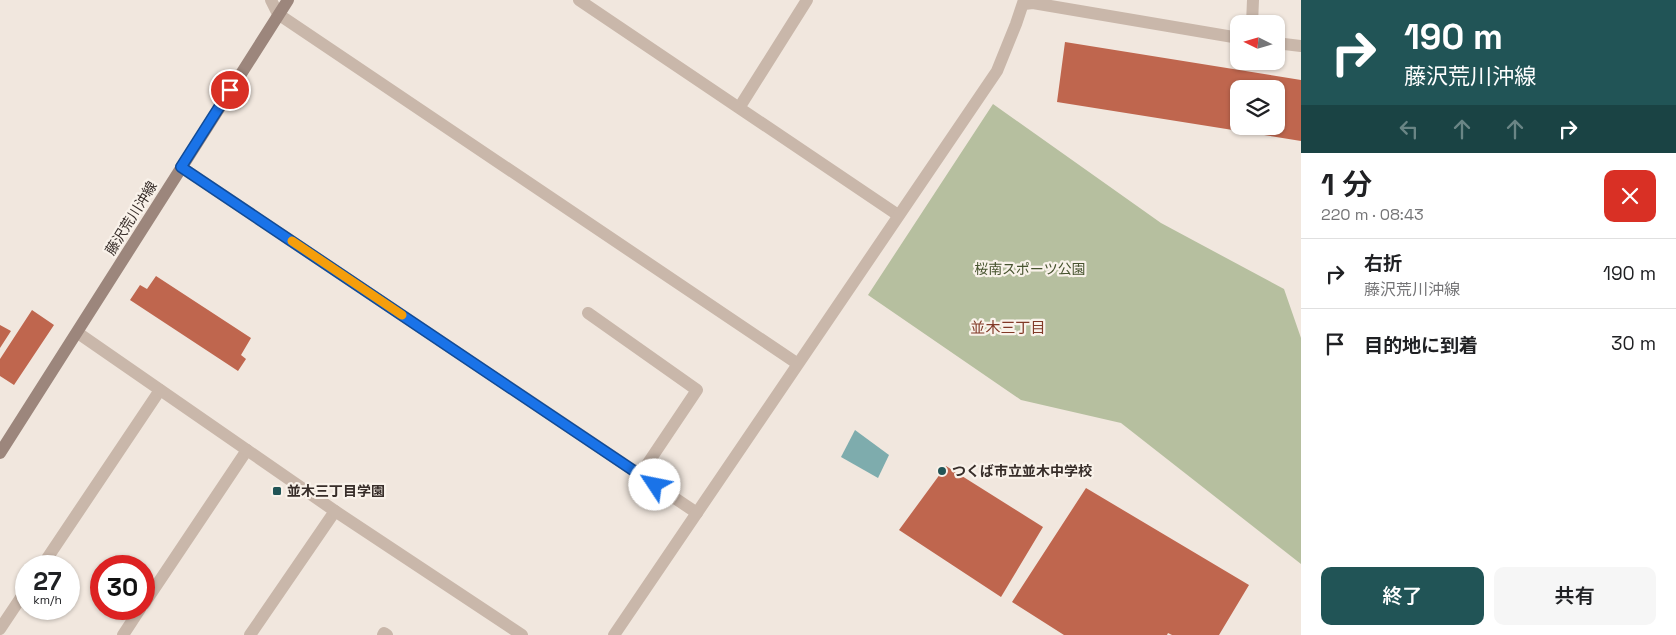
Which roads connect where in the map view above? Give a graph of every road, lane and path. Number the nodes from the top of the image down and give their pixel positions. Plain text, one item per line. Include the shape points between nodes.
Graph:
1 (271, 0) edge
2 (288, 0) edge
3 (579, 0) edge
4 (807, 0) edge
5 (1253, 0) edge
6 (1024, 2) edge
7 (278, 14) junction
8 (1252, 15) edge
9 (1230, 36) edge
10 (1285, 44) edge
11 (1301, 46) edge
12 (739, 108) junction
13 (181, 167) junction
14 (898, 215) junction
15 (588, 314) dead end
16 (78, 333) junction
17 (798, 364) junction
18 (160, 390) junction
19 (247, 450) junction
20 (0, 453) edge
21 (640, 475) junction
22 (335, 511) junction
23 (697, 513) junction
24 (49, 555) edge
25 (155, 588) edge
26 (15, 606) edge
27 (133, 620) edge
28 (0, 629) edge
29 (123, 635) edge
30 (250, 635) edge
31 (382, 635) edge
32 (387, 635) edge
33 (522, 635) edge
34 (614, 635) edge

1 - 7 street
2 - 7 main road, 藤沢荒川沖線
3 - 12 street
4 - 12 street
5 - 8 street
6 - 9 street
6 - 14 street via 997,71
7 - 13 main road, 藤沢荒川沖線
7 - 17 street
10 - 11 street
12 - 14 street
13 - 16 main road, 藤沢荒川沖線
13 - 21 street
14 - 17 street
15 - 21 street via 697,390
16 - 18 street
16 - 20 main road, 藤沢荒川沖線
17 - 23 street
18 - 19 street
18 - 24 street
19 - 22 street
19 - 25 street
21 - 23 street
22 - 30 street
22 - 33 street
23 - 34 street
26 - 28 street
27 - 29 street
31 - 32 street

